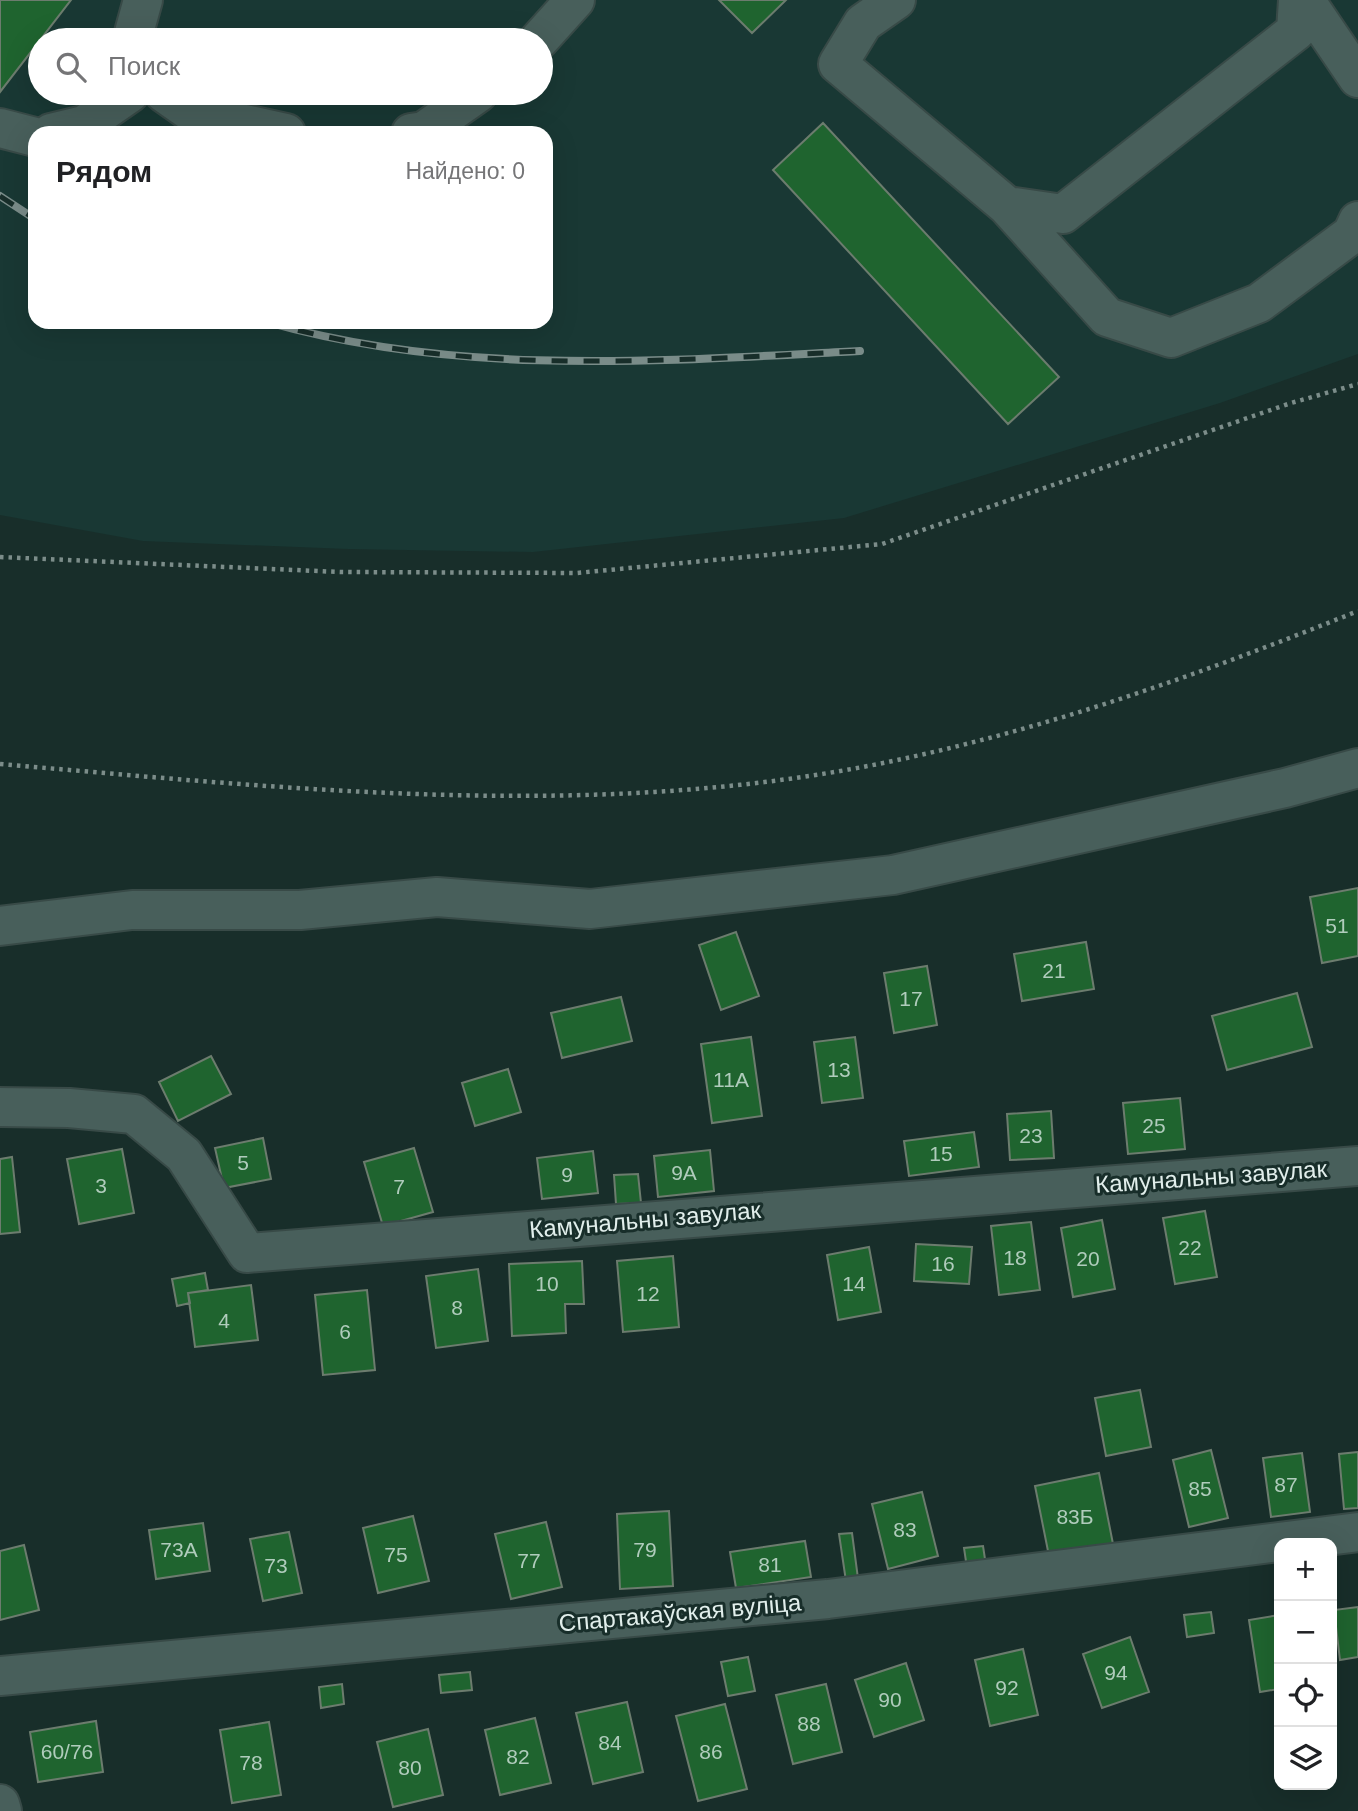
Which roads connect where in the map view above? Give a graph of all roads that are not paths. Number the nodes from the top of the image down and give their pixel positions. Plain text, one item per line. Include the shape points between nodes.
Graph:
1 (143, 0) edge
2 (575, 0) edge
3 (896, 0) edge
4 (1298, 0) edge
5 (1305, 0) edge
6 (135, 28) edge
7 (550, 28) edge
8 (1358, 78) edge
9 (113, 105) edge
10 (181, 105) edge
11 (461, 105) edge
12 (80, 126) edge
13 (254, 126) edge
14 (431, 126) edge
15 (0, 128) edge
16 (28, 135) edge
17 (1007, 206) junction
18 (1358, 221) edge
19 (1358, 768) edge
20 (0, 926) edge
21 (0, 1107) edge
22 (1358, 1166) edge
23 (1358, 1532) edge
24 (0, 1676) edge
25 (0, 1804) edge
26 (2, 1811) edge

1 - 6 street
2 - 7 street
3 - 17 street via 863,23 838,64
4 - 17 street via 1296,30 1063,214
5 - 8 street
9 - 12 street
10 - 13 street via 191,112
11 - 14 street
15 - 16 street
17 - 18 street via 1107,317 1171,338 1259,303 1352,234
19 - 20 street via 894,875 590,909 437,897 300,910 132,910
21 - 22 street, Камунальны завулак via 134,1114 184,1155 247,1252
23 - 24 street, Спартакаўская вуліца via 828,1599
25 - 26 street

